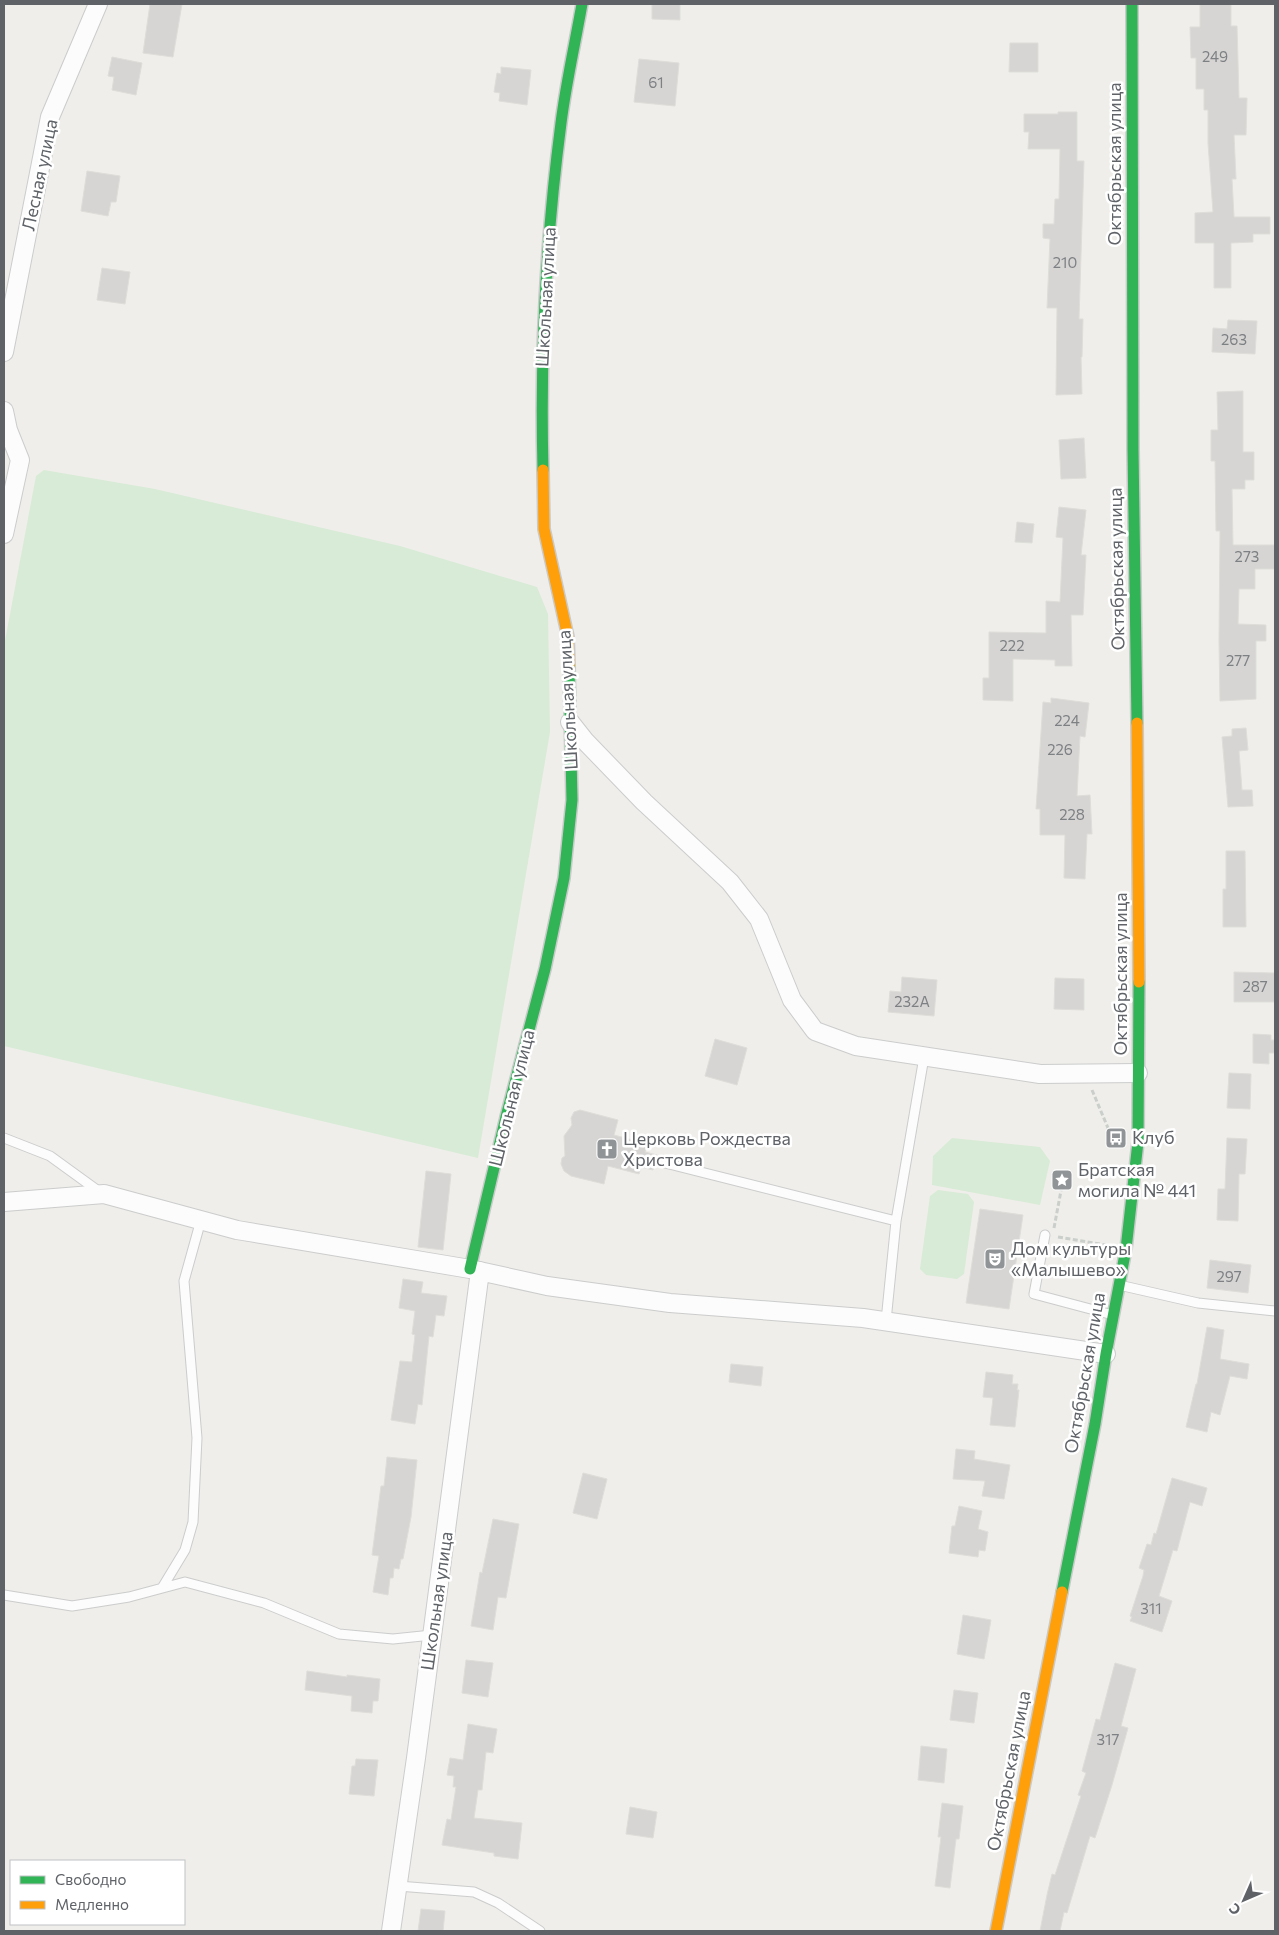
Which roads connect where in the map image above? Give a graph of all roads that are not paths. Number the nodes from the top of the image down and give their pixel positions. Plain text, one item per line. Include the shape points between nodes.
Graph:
1 (98, 4) edge
2 (582, 4) edge
3 (1132, 4) edge
4 (4, 352) edge
5 (4, 413) edge
6 (4, 534) edge
7 (570, 722) junction
8 (924, 1056) junction
9 (1138, 1073) junction
10 (4, 1138) edge
11 (665, 1163) dead end
12 (104, 1194) junction
13 (4, 1202) edge
14 (201, 1220) junction
15 (896, 1221) junction
16 (1045, 1235) dead end
17 (475, 1270) junction
18 (1119, 1285) junction
19 (1275, 1311) edge
20 (1113, 1315) junction
21 (886, 1320) junction
22 (1106, 1354) junction
23 (162, 1588) junction
24 (4, 1595) edge
25 (432, 1635) junction
26 (398, 1886) junction
27 (391, 1931) edge
28 (540, 1931) edge
29 (996, 1931) edge

1 - 4 street, Лесная улица via 50,117
2 - 7 street, Школьная улица via 561,121 551,206 540,400 544,529 568,637
3 - 9 street, Октябрьская улица
5 - 6 street via 20,460
7 - 8 street via 644,802 730,882 759,919 792,1000 814,1031 856,1046
7 - 17 street, Школьная улица via 572,800 564,878 545,969 504,1126
8 - 9 street via 1040,1074
8 - 15 lane
9 - 18 street, Октябрьская улица via 1138,1142
10 - 12 lane via 50,1156
11 - 15 lane
12 - 13 street
12 - 14 street
14 - 17 street via 237,1230
14 - 23 lane via 184,1281 197,1438 192,1522 185,1550
15 - 21 lane
16 - 20 lane via 1034,1294
17 - 21 street via 547,1286 670,1303
17 - 25 street, Школьная улица
18 - 19 lane via 1198,1303
18 - 20 street, Октябрьская улица
20 - 22 street, Октябрьская улица
21 - 22 street
22 - 29 street, Октябрьская улица
23 - 24 lane via 72,1606
23 - 25 lane via 186,1582 264,1602 339,1634 393,1639
25 - 26 street, Школьная улица
26 - 27 street, Школьная улица
26 - 28 lane via 474,1892 498,1903

